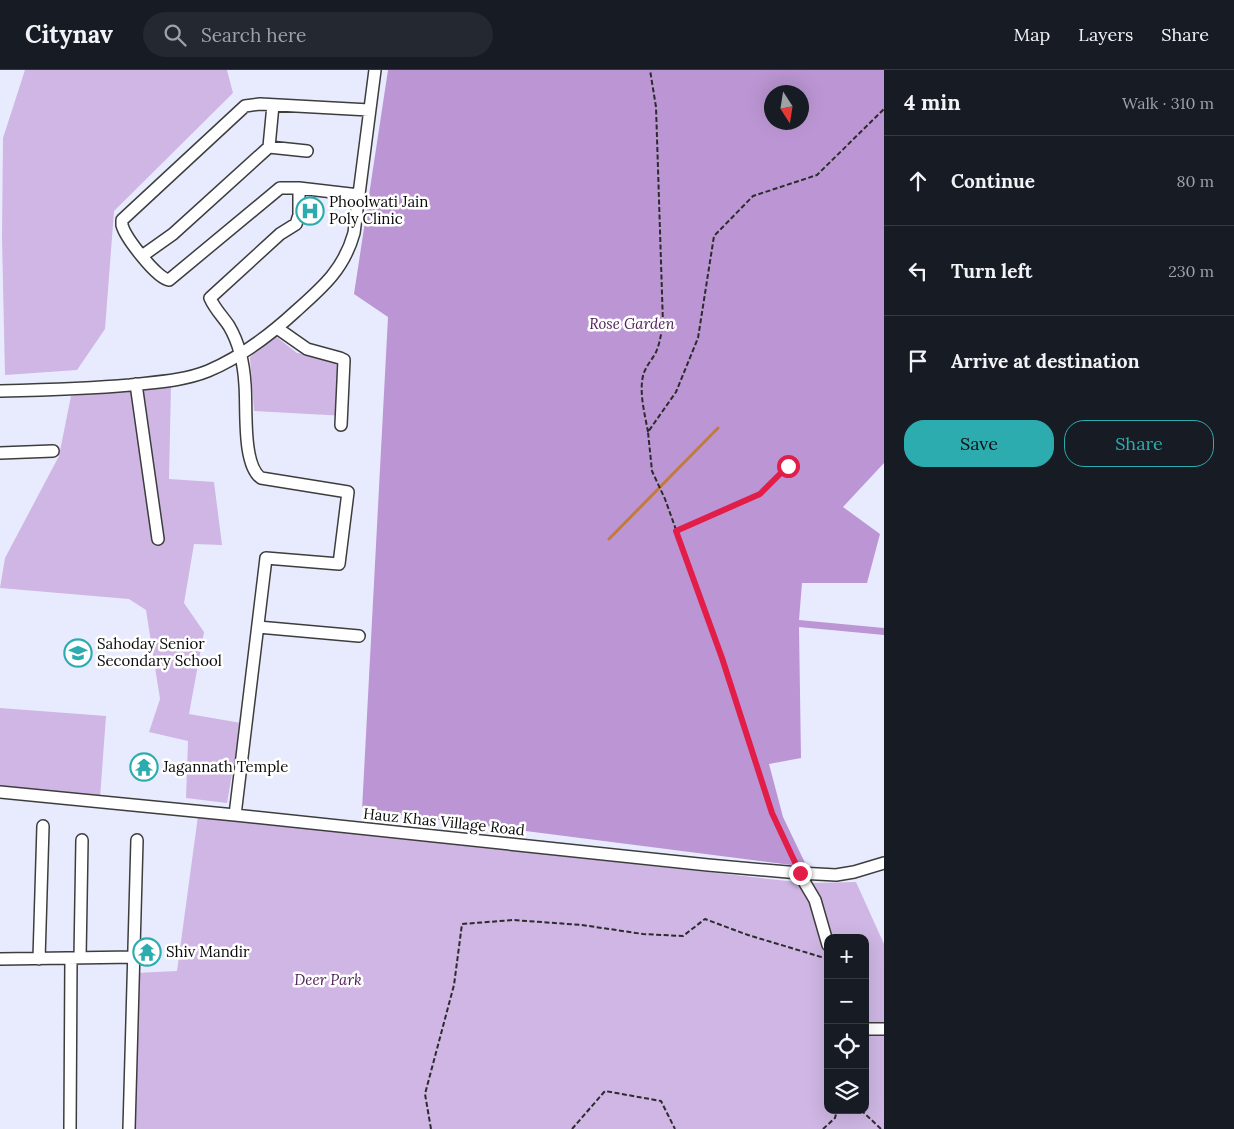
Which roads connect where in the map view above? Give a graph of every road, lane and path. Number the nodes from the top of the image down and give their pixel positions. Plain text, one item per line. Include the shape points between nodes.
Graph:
1 (375, 70) edge
2 (650, 70) edge
3 (273, 104) junction
4 (884, 109) edge
5 (369, 110) junction
6 (269, 147) junction
7 (307, 151) dead end
8 (299, 188) junction
9 (359, 196) junction
10 (142, 256) junction
11 (278, 328) junction
12 (240, 354) junction
13 (136, 384) junction
14 (0, 391) edge
15 (341, 424) dead end
16 (648, 432) junction
17 (53, 450) dead end
18 (0, 453) edge
19 (788, 466) dead end
20 (676, 531) junction
21 (158, 538) dead end
22 (258, 627) junction
23 (360, 636) dead end
24 (0, 792) edge
25 (235, 815) junction
26 (43, 826) dead end
27 (82, 840) dead end
28 (137, 840) dead end
29 (884, 863) edge
30 (800, 873) junction
31 (824, 934) edge
32 (135, 957) junction
33 (75, 958) junction
34 (824, 958) edge
35 (40, 959) junction
36 (0, 960) edge
37 (869, 1029) edge
38 (884, 1029) edge
39 (836, 1114) edge
40 (865, 1114) edge
41 (70, 1129) edge
42 (128, 1129) edge
43 (431, 1129) edge
44 (572, 1129) edge
45 (675, 1129) edge
46 (823, 1129) edge
47 (881, 1129) edge

1 - 5 street
2 - 16 path via 656,107 663,324 656,352 642,378
3 - 5 street
3 - 6 street
3 - 10 street via 245,106 122,220 123,229
4 - 16 path via 817,175 752,196 714,236 698,338 676,392
5 - 9 street
6 - 7 street
6 - 10 street via 173,234
8 - 9 street
8 - 10 street via 285,187 275,191 171,279 163,279
8 - 12 street via 296,224 280,234 210,296 231,330
9 - 11 street via 354,233 338,269
11 - 12 street
11 - 15 street via 307,349 344,360
12 - 13 street via 188,377
12 - 22 street via 249,449 256,474 261,478 348,492 338,564 266,558
13 - 14 street
13 - 21 street
16 - 20 path via 652,471
17 - 18 street
19 - 20 path via 760,494
20 - 30 path via 722,658 772,813
22 - 23 street
22 - 25 street
24 - 25 street, Hauz Khas Village Road
25 - 30 street, Hauz Khas Village Road
26 - 35 street
27 - 33 street
28 - 32 street
29 - 30 street, Hauz Khas Village Road via 854,872
30 - 31 street via 814,900
32 - 33 street
32 - 42 street
33 - 35 street
33 - 41 street
34 - 43 path via 705,919 682,936 514,920 462,924 454,985 425,1094
35 - 36 street
37 - 38 street
39 - 46 path
40 - 47 path
44 - 45 path via 605,1091 661,1101

